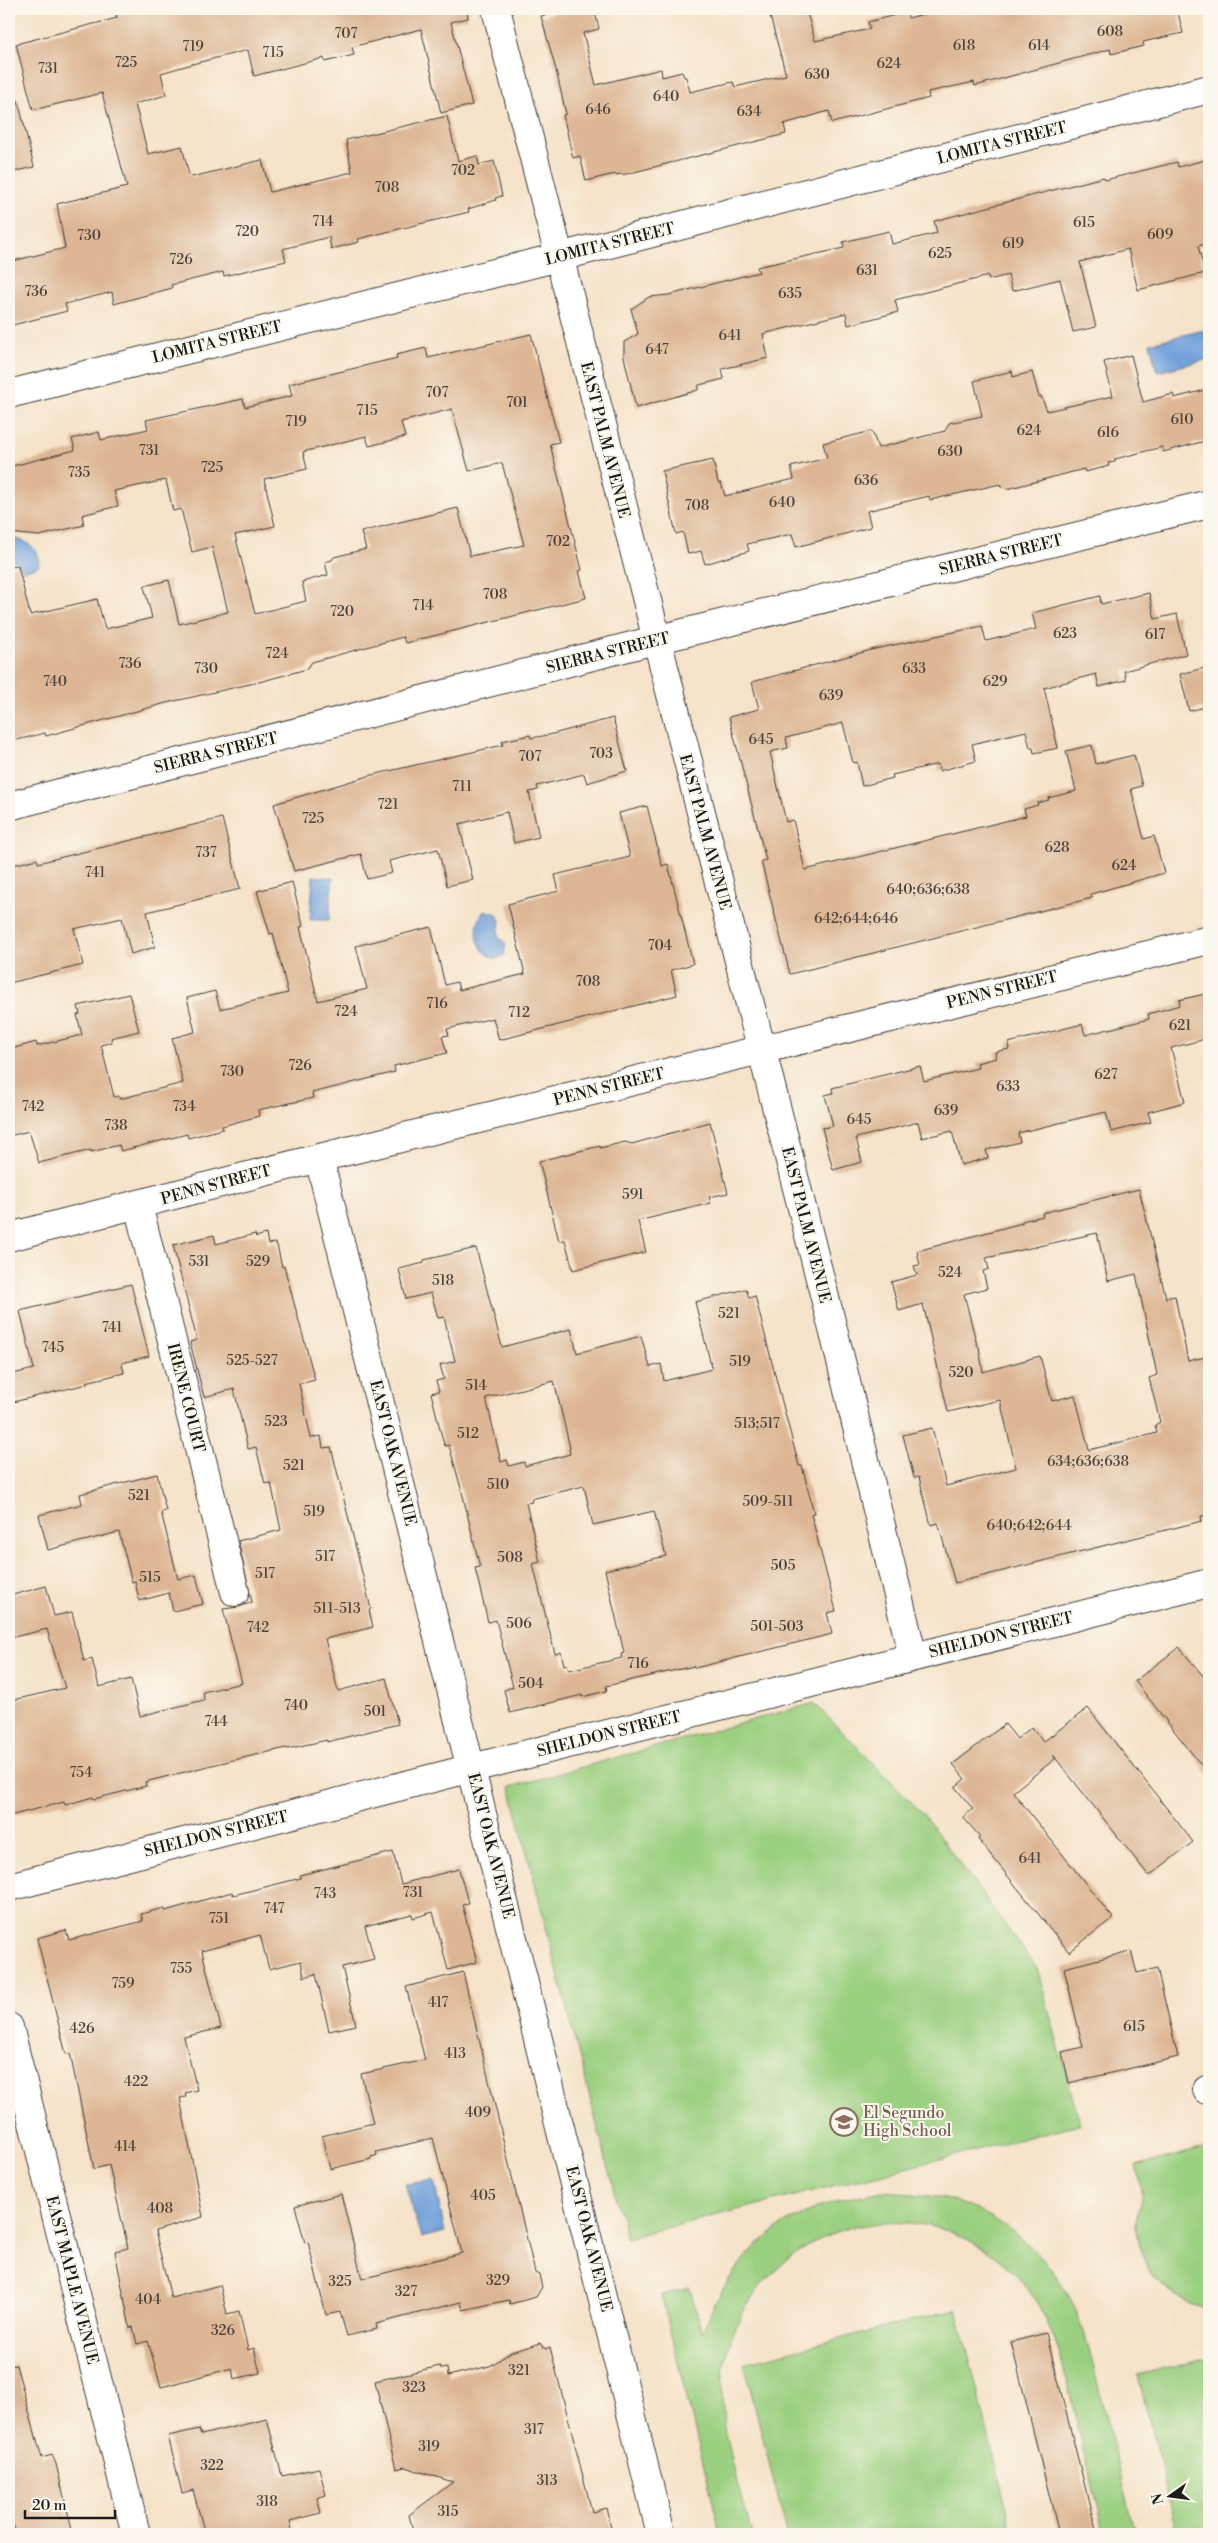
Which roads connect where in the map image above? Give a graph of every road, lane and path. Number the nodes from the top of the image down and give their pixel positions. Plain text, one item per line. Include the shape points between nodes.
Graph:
1 (496, 9) edge
2 (1209, 89) edge
3 (559, 257) junction
4 (9, 394) edge
5 (1209, 504) edge
6 (656, 640) junction
7 (9, 806) edge
8 (1209, 940) edge
9 (762, 1049) junction
10 (319, 1158) junction
11 (138, 1205) junction
12 (9, 1237) edge
13 (1209, 1583) edge
14 (235, 1592) dead end
15 (913, 1657) junction
16 (472, 1768) junction
17 (9, 1888) edge
18 (9, 2026) edge
19 (136, 2534) edge
20 (661, 2534) edge

1 - 3 street, EAST PALM AVENUE
2 - 3 street, LOMITA STREET
3 - 4 street, LOMITA STREET
3 - 6 street, EAST PALM AVENUE
5 - 6 street, SIERRA STREET
6 - 7 street, SIERRA STREET
6 - 9 street, EAST PALM AVENUE
8 - 9 street, PENN STREET
9 - 10 street, PENN STREET
9 - 15 street, EAST PALM AVENUE
10 - 11 street, PENN STREET
10 - 16 street, EAST OAK AVENUE
11 - 12 street, PENN STREET
11 - 14 street, IRENE COURT
13 - 15 street, SHELDON STREET
15 - 16 street, SHELDON STREET
16 - 17 street, SHELDON STREET
16 - 20 street, EAST OAK AVENUE
18 - 19 street, EAST MAPLE AVENUE

